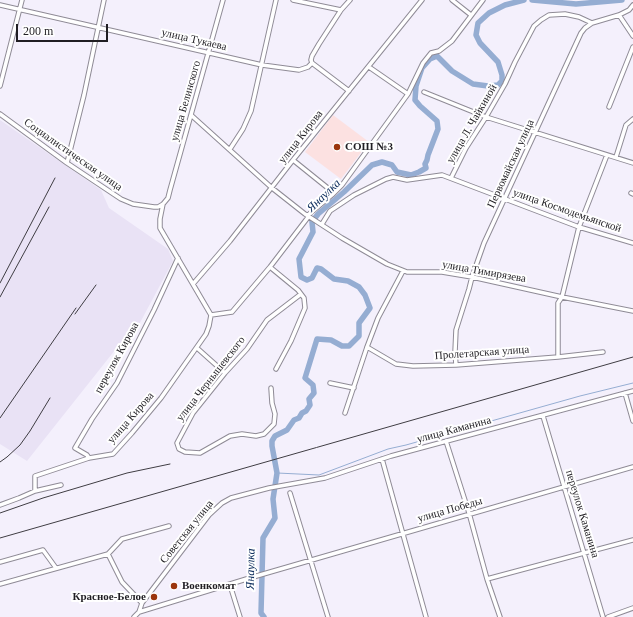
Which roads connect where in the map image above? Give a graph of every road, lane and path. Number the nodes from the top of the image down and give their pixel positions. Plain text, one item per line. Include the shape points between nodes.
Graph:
1 (22, 0) edge
2 (104, 0) edge
3 (223, 0) edge
4 (276, 0) edge
5 (294, 0) edge
6 (350, 0) edge
7 (422, 0) edge
8 (452, 0) edge
9 (483, 0) edge
10 (0, 5) edge
11 (633, 5) edge
12 (20, 9) junction
13 (341, 10) junction
14 (619, 14) junction
15 (471, 15) junction
16 (592, 23) junction
17 (98, 27) junction
18 (633, 36) edge
19 (633, 47) edge
20 (209, 53) junction
21 (312, 63) junction
22 (262, 65) junction
23 (369, 67) junction
24 (0, 86) edge
25 (349, 91) junction
26 (424, 92) dead end
27 (408, 94) junction
28 (609, 108) dead end
29 (0, 114) edge
30 (191, 115) junction
31 (486, 117) junction
32 (633, 119) edge
33 (535, 133) junction
34 (230, 149) junction
35 (607, 155) junction
36 (616, 158) junction
37 (293, 160) junction
38 (67, 163) junction
39 (633, 163) edge
40 (451, 178) junction
41 (272, 188) junction
42 (334, 193) junction
43 (504, 199) junction
44 (163, 204) junction
45 (309, 217) junction
46 (320, 224) junction
47 (579, 227) junction
48 (633, 243) edge
49 (178, 258) junction
50 (270, 267) junction
51 (403, 270) junction
52 (472, 277) junction
53 (193, 284) junction
54 (301, 294) junction
55 (562, 297) junction
56 (633, 311) edge
57 (211, 315) junction
58 (367, 347) junction
59 (197, 348) junction
60 (603, 352) dead end
61 (558, 357) junction
62 (456, 365) junction
63 (276, 368) dead end
64 (226, 373) junction
65 (330, 383) dead end
66 (271, 388) dead end
67 (354, 388) junction
68 (633, 391) edge
69 (625, 393) junction
70 (345, 413) dead end
71 (543, 416) junction
72 (633, 421) edge
73 (446, 441) junction
74 (89, 458) junction
75 (382, 459) junction
76 (633, 466) edge
77 (61, 485) dead end
78 (280, 486) joint
79 (564, 487) junction
80 (35, 491) junction
81 (290, 494) dead end
82 (0, 505) edge
83 (469, 514) junction
84 (169, 526) dead end
85 (402, 533) junction
86 (633, 540) edge
87 (108, 554) junction
88 (585, 554) junction
89 (310, 561) junction
90 (0, 562) edge
91 (56, 568) junction
92 (487, 579) junction
93 (0, 584) edge
94 (230, 585) junction
95 (142, 603) junction
96 (633, 608) edge
97 (139, 612) junction
98 (134, 617) edge
99 (240, 617) edge
100 (328, 617) edge
101 (426, 617) edge
102 (500, 617) edge
103 (603, 617) edge
104 (608, 617) edge

1 - 12 street
2 - 17 street
3 - 20 street, улица Белинского
4 - 22 street
5 - 13 street
6 - 13 street
7 - 23 street, улица Кирова
8 - 15 street
9 - 15 street
10 - 12 street, улица Тукаева
11 - 14 street, Первомайская улица via 629,10
12 - 17 street, улица Тукаева
12 - 24 street
13 - 21 street via 312,56
14 - 16 street, Первомайская улица
14 - 18 street
15 - 27 street via 452,41 439,51 431,53 423,63
16 - 31 street, улица Л. Чайкиной via 566,14 550,16 534,26
16 - 33 street, Первомайская улица via 581,33
17 - 20 street, улица Тукаева
17 - 38 street
19 - 28 street
20 - 22 street, улица Тукаева
20 - 30 street, улица Белинского
21 - 22 street, улица Тукаева via 299,70
21 - 25 street
22 - 34 street via 251,111 244,129
23 - 25 street, улица Кирова
23 - 27 street
25 - 37 street, улица Кирова
26 - 31 street
27 - 42 street
29 - 38 street, Социалистическая улица
30 - 34 street
30 - 44 street, улица Белинского via 168,198
31 - 33 street
31 - 40 street, улица Л. Чайкиной
32 - 36 street via 626,125
33 - 35 street
33 - 43 street, Первомайская улица
34 - 41 street
35 - 36 street
35 - 47 street
36 - 39 street
37 - 41 street, улица Кирова
37 - 42 street
38 - 44 street, Социалистическая улица via 121,199 133,204 154,207
40 - 43 street, улица Космодемьянской
40 - 46 street, улица Л. Чайкиной via 442,174 407,180 393,177 386,179 336,207
41 - 45 street
41 - 53 street, улица Кирова
42 - 45 street
43 - 47 street, улица Космодемьянской
43 - 52 street, Первомайская улица
44 - 49 street via 160,228
45 - 46 street, улица Тимирязева
45 - 50 street
46 - 51 street, улица Тимирязева via 387,264
47 - 48 street, улица Космодемьянской
47 - 55 street
49 - 53 street
49 - 74 street, переулок Кирова via 117,383 75,448
50 - 54 street
50 - 57 street via 232,312
51 - 52 street, улица Тимирязева
51 - 58 street via 378,318
52 - 55 street, улица Тимирязева
52 - 62 street, Первомайская улица via 456,330
53 - 57 street
54 - 63 street via 305,308
54 - 64 street, улица Чернышевского via 267,320
55 - 56 street, улица Тимирязева
55 - 61 street via 558,303
57 - 59 street, улица Кирова via 206,334
58 - 62 street, Пролетарская улица via 396,364
58 - 67 street
59 - 64 street
59 - 74 street, улица Кирова via 161,398 113,454
60 - 61 street, Пролетарская улица
61 - 62 street, Пролетарская улица
64 - 66 street, улица Чернышевского via 193,413 180,435 177,443 179,449 200,453 230,436 264,434 274,424
65 - 67 street
67 - 70 street
68 - 69 street, улица Каманина
69 - 71 street, улица Каманина
69 - 72 street
71 - 73 street, улица Каманина
71 - 79 street, переулок Каманина
73 - 75 street, улица Каманина
73 - 83 street
74 - 80 street, улица Кирова via 35,476
75 - 78 street, улица Каманина via 325,478
75 - 85 street
76 - 79 street, улица Победы
77 - 80 street
78 - 95 street, Советская улица via 231,498 219,506
79 - 83 street, улица Победы
79 - 88 street, переулок Каманина
80 - 82 street
81 - 89 street
83 - 85 street, улица Победы
83 - 92 street
84 - 87 street via 122,539
85 - 89 street, улица Победы
85 - 101 street
86 - 88 street
87 - 91 street
87 - 95 street via 122,582
88 - 92 street
88 - 103 street, переулок Каманина
89 - 94 street, улица Победы
89 - 100 street
90 - 91 street via 43,550
91 - 93 street
92 - 102 street
94 - 97 street
94 - 99 street
95 - 97 street, Советская улица
96 - 104 street
97 - 98 street

